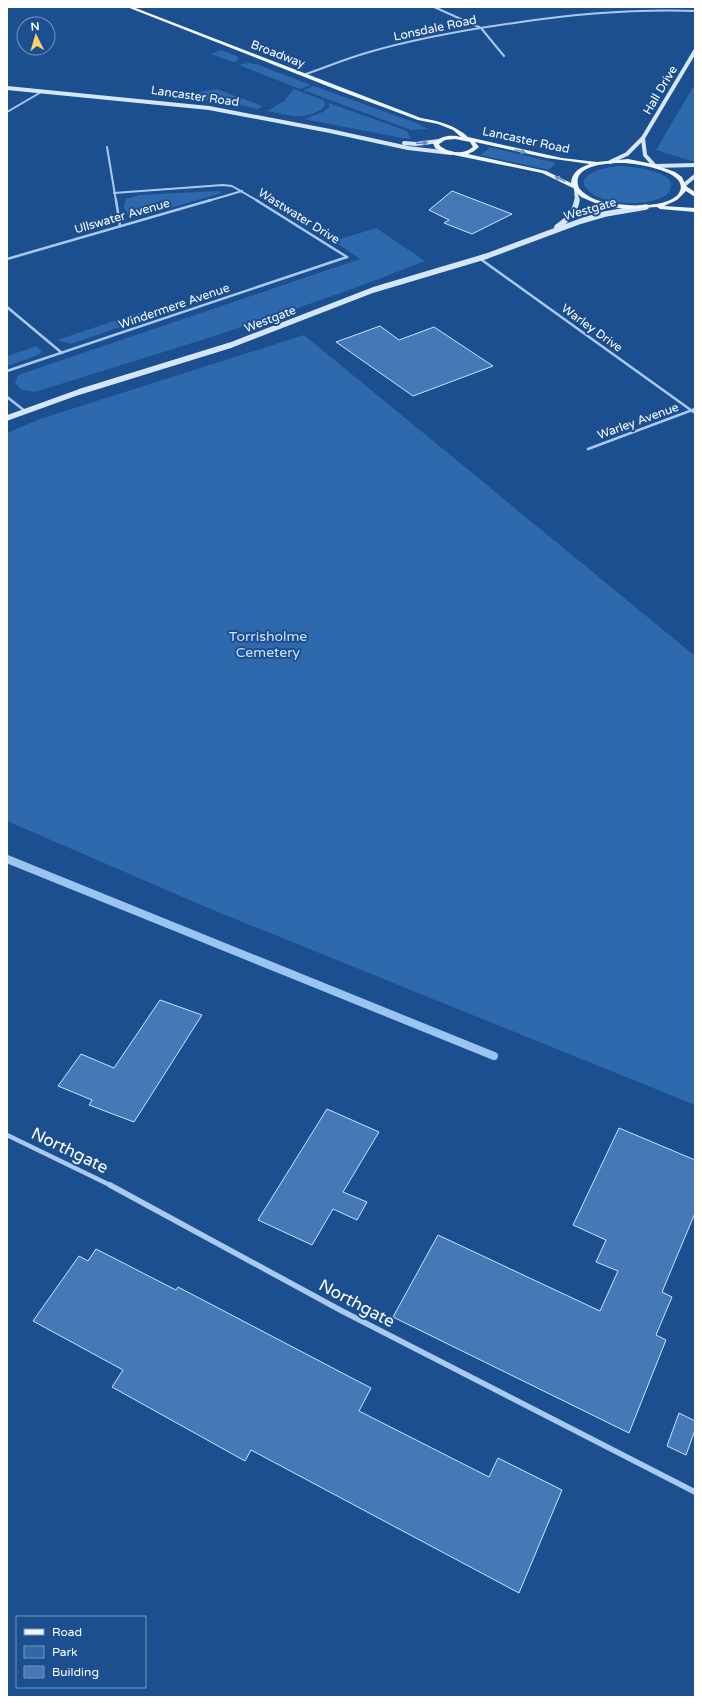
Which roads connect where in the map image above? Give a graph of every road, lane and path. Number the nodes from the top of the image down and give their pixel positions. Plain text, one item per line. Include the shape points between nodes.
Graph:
1 (129, 7) edge
2 (434, 7) edge
3 (620, 7) edge
4 (624, 11) junction
5 (695, 11) edge
6 (481, 28) junction
7 (695, 51) edge
8 (504, 56) dead end
9 (303, 75) junction
10 (7, 88) edge
11 (43, 91) junction
12 (7, 112) edge
13 (420, 119) junction
14 (435, 128) dead end
15 (643, 138) junction
16 (439, 139) junction
17 (468, 139) junction
18 (377, 141) junction
19 (107, 147) dead end
20 (453, 153) junction
21 (603, 162) junction
22 (610, 162) junction
23 (655, 165) junction
24 (695, 165) edge
25 (695, 176) edge
26 (684, 186) junction
27 (576, 188) junction
28 (242, 191) junction
29 (114, 193) junction
30 (695, 195) edge
31 (648, 207) junction
32 (695, 210) edge
33 (120, 226) junction
34 (540, 237) junction
35 (347, 257) joint
36 (478, 258) junction
37 (7, 259) edge
38 (7, 307) edge
39 (62, 353) junction
40 (7, 371) edge
41 (7, 397) edge
42 (26, 411) junction
43 (694, 411) edge
44 (7, 418) edge
45 (588, 449) dead end
46 (7, 1135) edge
47 (695, 1492) edge

1 - 9 main road, Broadway
2 - 6 street
3 - 4 street
4 - 5 street, Lonsdale Road
4 - 6 street, Lonsdale Road
6 - 8 street
6 - 9 street, Lonsdale Road via 364,53
7 - 15 street, Hall Drive
9 - 13 main road, Broadway
10 - 11 street, Lancaster Road
11 - 12 street
11 - 18 street, Lancaster Road via 209,108
13 - 14 main road, Broadway
13 - 17 main road, Broadway via 451,127
15 - 22 street, Hall Drive via 627,154
15 - 23 street via 645,154
16 - 17 main road
18 -> 16 street, Lancaster Road via 416,144
16 - 20 main road via 437,147
17 - 20 main road via 476,145 475,148 469,152
17 -> 21 main road, Lancaster Road via 564,160
18 - 20 street, Lancaster Road via 416,150
19 - 29 street
27 -> 20 main road, Lancaster Road via 544,172
21 - 22 main road, Lancaster Road
21 - 27 main road via 576,174 573,181
22 - 23 main road, Lancaster Road via 628,161
23 - 24 street
23 - 26 main road, Lancaster Road via 674,174
25 - 26 street
26 - 30 main road, Lancaster Road
26 - 31 main road via 681,194 674,200
27 - 31 main road, Lancaster Road via 582,194 609,205
27 - 34 street, Westgate via 578,200 574,211 562,224
28 - 29 street, Wastwater Drive via 223,185
28 - 33 street, Ullswater Avenue
28 - 35 street, Wastwater Drive
29 - 33 street
31 - 32 main road
31 - 34 street, Westgate via 592,217
33 - 37 street, Ullswater Avenue
34 - 36 street, Westgate
35 - 39 street, Windermere Avenue
36 - 42 street, Westgate via 374,290 231,345
36 - 43 street, Warley Drive
38 - 39 street
39 - 40 street, Windermere Avenue
41 - 42 street
42 - 44 street, Westgate
43 - 45 street, Warley Avenue
46 - 47 street, Northgate via 120,1190 342,1311

